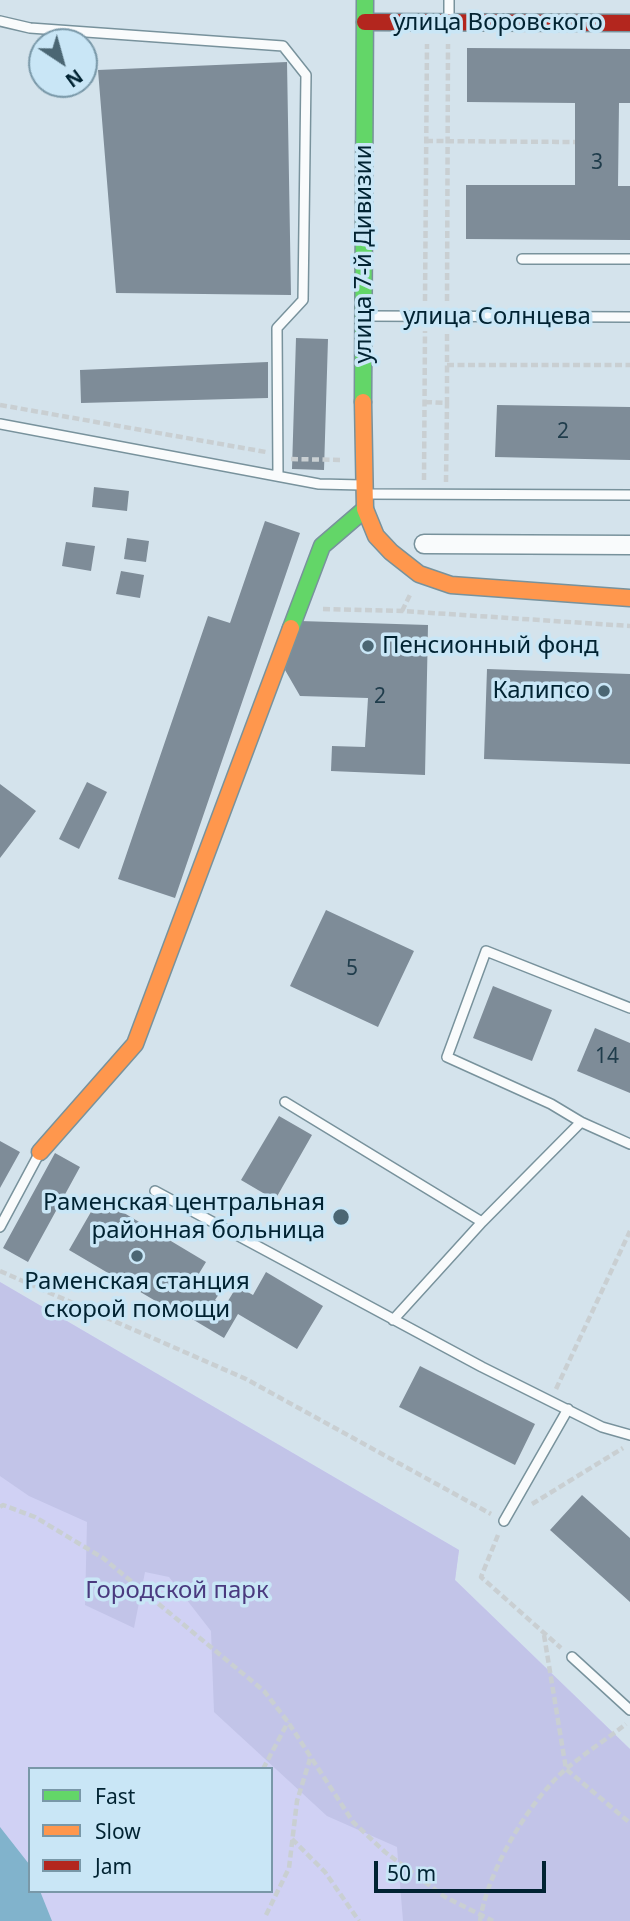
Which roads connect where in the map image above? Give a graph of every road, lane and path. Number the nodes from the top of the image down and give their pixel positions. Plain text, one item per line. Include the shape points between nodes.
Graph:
1 (365, 0) edge
2 (449, 0) edge
3 (0, 21) edge
4 (365, 22) junction
5 (427, 22) junction
6 (630, 23) edge
7 (449, 29) junction
8 (426, 141) junction
9 (448, 141) junction
10 (575, 142) dead end
11 (522, 259) dead end
12 (630, 259) edge
13 (363, 316) junction
14 (425, 316) junction
15 (447, 317) junction
16 (630, 317) edge
17 (447, 365) junction
18 (630, 365) edge
19 (425, 402) junction
20 (447, 403) junction
21 (0, 405) edge
22 (0, 424) edge
23 (278, 454) junction
24 (320, 460) dead end
25 (278, 476) junction
26 (424, 494) junction
27 (446, 494) junction
28 (630, 495) edge
29 (364, 496) junction
30 (424, 544) dead end
31 (630, 545) edge
32 (630, 598) edge
33 (298, 609) junction
34 (630, 626) edge
35 (630, 1008) edge
36 (285, 1102) dead end
37 (581, 1122) junction
38 (630, 1144) edge
39 (40, 1152) joint
40 (155, 1191) dead end
41 (482, 1222) junction
42 (0, 1227) edge
43 (630, 1231) edge
44 (0, 1271) edge
45 (393, 1320) junction
46 (550, 1401) junction
47 (568, 1409) junction
48 (630, 1435) edge
49 (630, 1444) edge
50 (1, 1506) edge
51 (504, 1521) junction
52 (544, 1634) junction
53 (572, 1657) joint
54 (630, 1710) edge
55 (288, 1721) junction
56 (630, 1721) edge
57 (310, 1758) junction
58 (264, 1767) edge
59 (566, 1769) junction
60 (630, 1823) edge
61 (292, 1839) junction
62 (481, 1913) junction
63 (266, 1915) dead end
64 (359, 1921) edge
65 (480, 1921) edge
66 (493, 1921) edge

1 - 4 street, улица 7-й Дивизии
2 - 7 lane
3 - 23 lane via 30,28 282,46 306,75 303,300 277,328
4 - 5 street, улица Воровского
4 - 13 street, улица 7-й Дивизии
5 - 7 street, улица Воровского
5 - 8 path
6 - 7 street, улица Воровского
7 - 9 path
8 - 9 path
8 - 14 path
9 - 10 path
9 - 15 path
11 - 12 lane
13 - 14 lane, улица Солнцева
13 - 29 street, улица 7-й Дивизии
14 - 15 lane, улица Солнцева
14 - 19 path
15 - 16 lane, улица Солнцева
15 - 17 path
17 - 18 path
17 - 20 path
19 - 20 path
19 - 26 path
20 - 27 path
21 - 23 path
22 - 25 lane
23 - 24 path
23 - 25 lane
25 - 29 lane
26 - 27 lane
26 - 29 lane
27 - 28 lane
29 - 32 street via 376,536 419,574 451,585
29 - 33 street via 321,546
30 - 31 street
33 - 34 path
33 - 39 street via 135,1044
35 - 37 lane via 486,951 447,1057
36 - 41 lane
37 - 38 lane
37 - 41 lane
39 - 42 lane
40 - 45 lane
41 - 45 lane
43 - 46 path
44 - 51 path via 246,1379
45 - 46 lane
46 - 47 lane
47 - 48 lane
47 - 51 lane
49 - 51 path
50 - 55 path via 35,1517 103,1558 264,1691
51 - 52 path via 481,1577
52 - 53 path
52 - 59 path
53 - 54 lane
55 - 57 path
55 - 58 path
56 - 59 path
57 - 61 path
57 - 62 path via 353,1822 377,1844 445,1897
59 - 60 path
59 - 62 path via 509,1843
61 - 63 path via 289,1868
61 - 64 path via 325,1872
62 - 65 path
62 - 66 path

